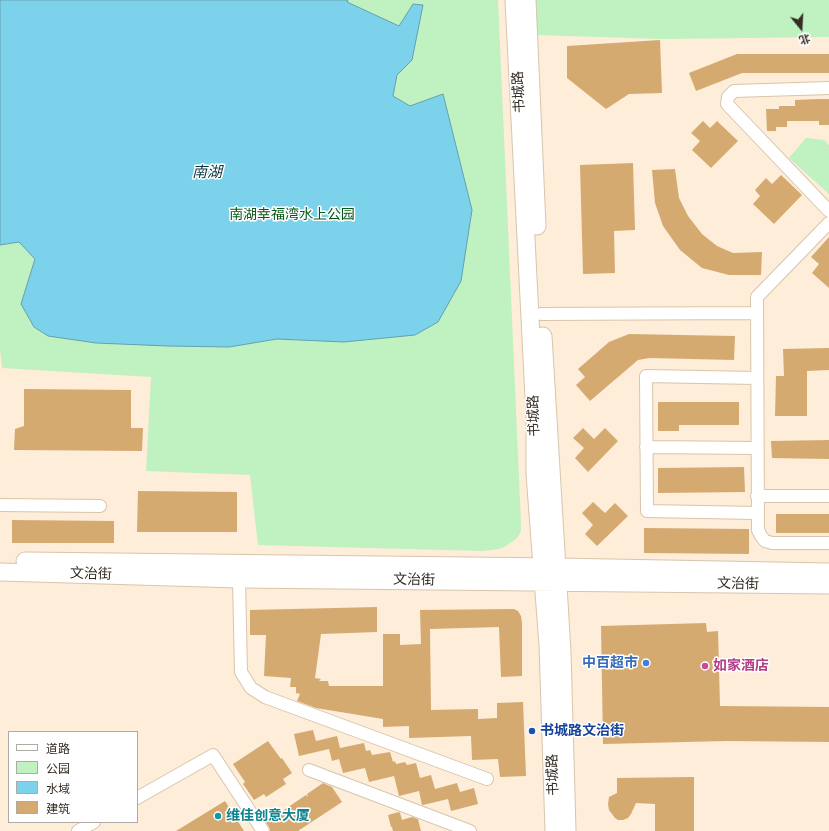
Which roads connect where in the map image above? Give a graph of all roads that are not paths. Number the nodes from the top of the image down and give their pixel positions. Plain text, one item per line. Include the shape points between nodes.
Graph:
1 (514, 0) edge
2 (527, 0) edge
3 (829, 88) edge
4 (829, 211) edge
5 (829, 223) edge
6 (757, 313) junction
7 (541, 314) junction
8 (757, 378) junction
9 (646, 447) junction
10 (757, 448) junction
11 (757, 496) junction
12 (829, 496) edge
13 (0, 505) edge
14 (100, 506) dead end
15 (758, 512) junction
16 (829, 543) edge
17 (0, 561) edge
18 (0, 572) edge
19 (829, 572) edge
20 (550, 574) junction
21 (239, 579) junction
22 (829, 585) edge
23 (309, 770) dead end
24 (487, 779) dead end
25 (138, 797) edge
26 (92, 823) edge
27 (78, 831) edge
28 (263, 831) edge
29 (470, 831) edge
30 (554, 831) edge
31 (567, 831) edge

1 - 20 main road, 书城路 via 535,417 535,474
2 - 7 main road, 书城路
3 - 4 street via 734,90 726,104
5 - 6 street via 757,297
6 - 7 street
6 - 8 street
7 - 20 main road, 书城路 via 555,534
8 - 9 street via 646,376
8 - 10 street
9 - 10 street
9 - 15 street via 646,512
10 - 11 street
11 - 12 street
11 - 15 street
13 - 14 street
15 - 16 street via 758,530 765,540 772,543
17 - 20 main road, 文治街
18 - 21 main road, 文治街
19 - 20 main road, 文治街
20 - 21 main road, 文治街
20 - 22 main road, 文治街
20 - 30 main road, 书城路 via 548,645
20 - 31 main road, 书城路 via 562,652
21 - 24 street via 241,672 251,688 265,697
23 - 29 street
25 - 28 street via 213,755
26 - 27 street

